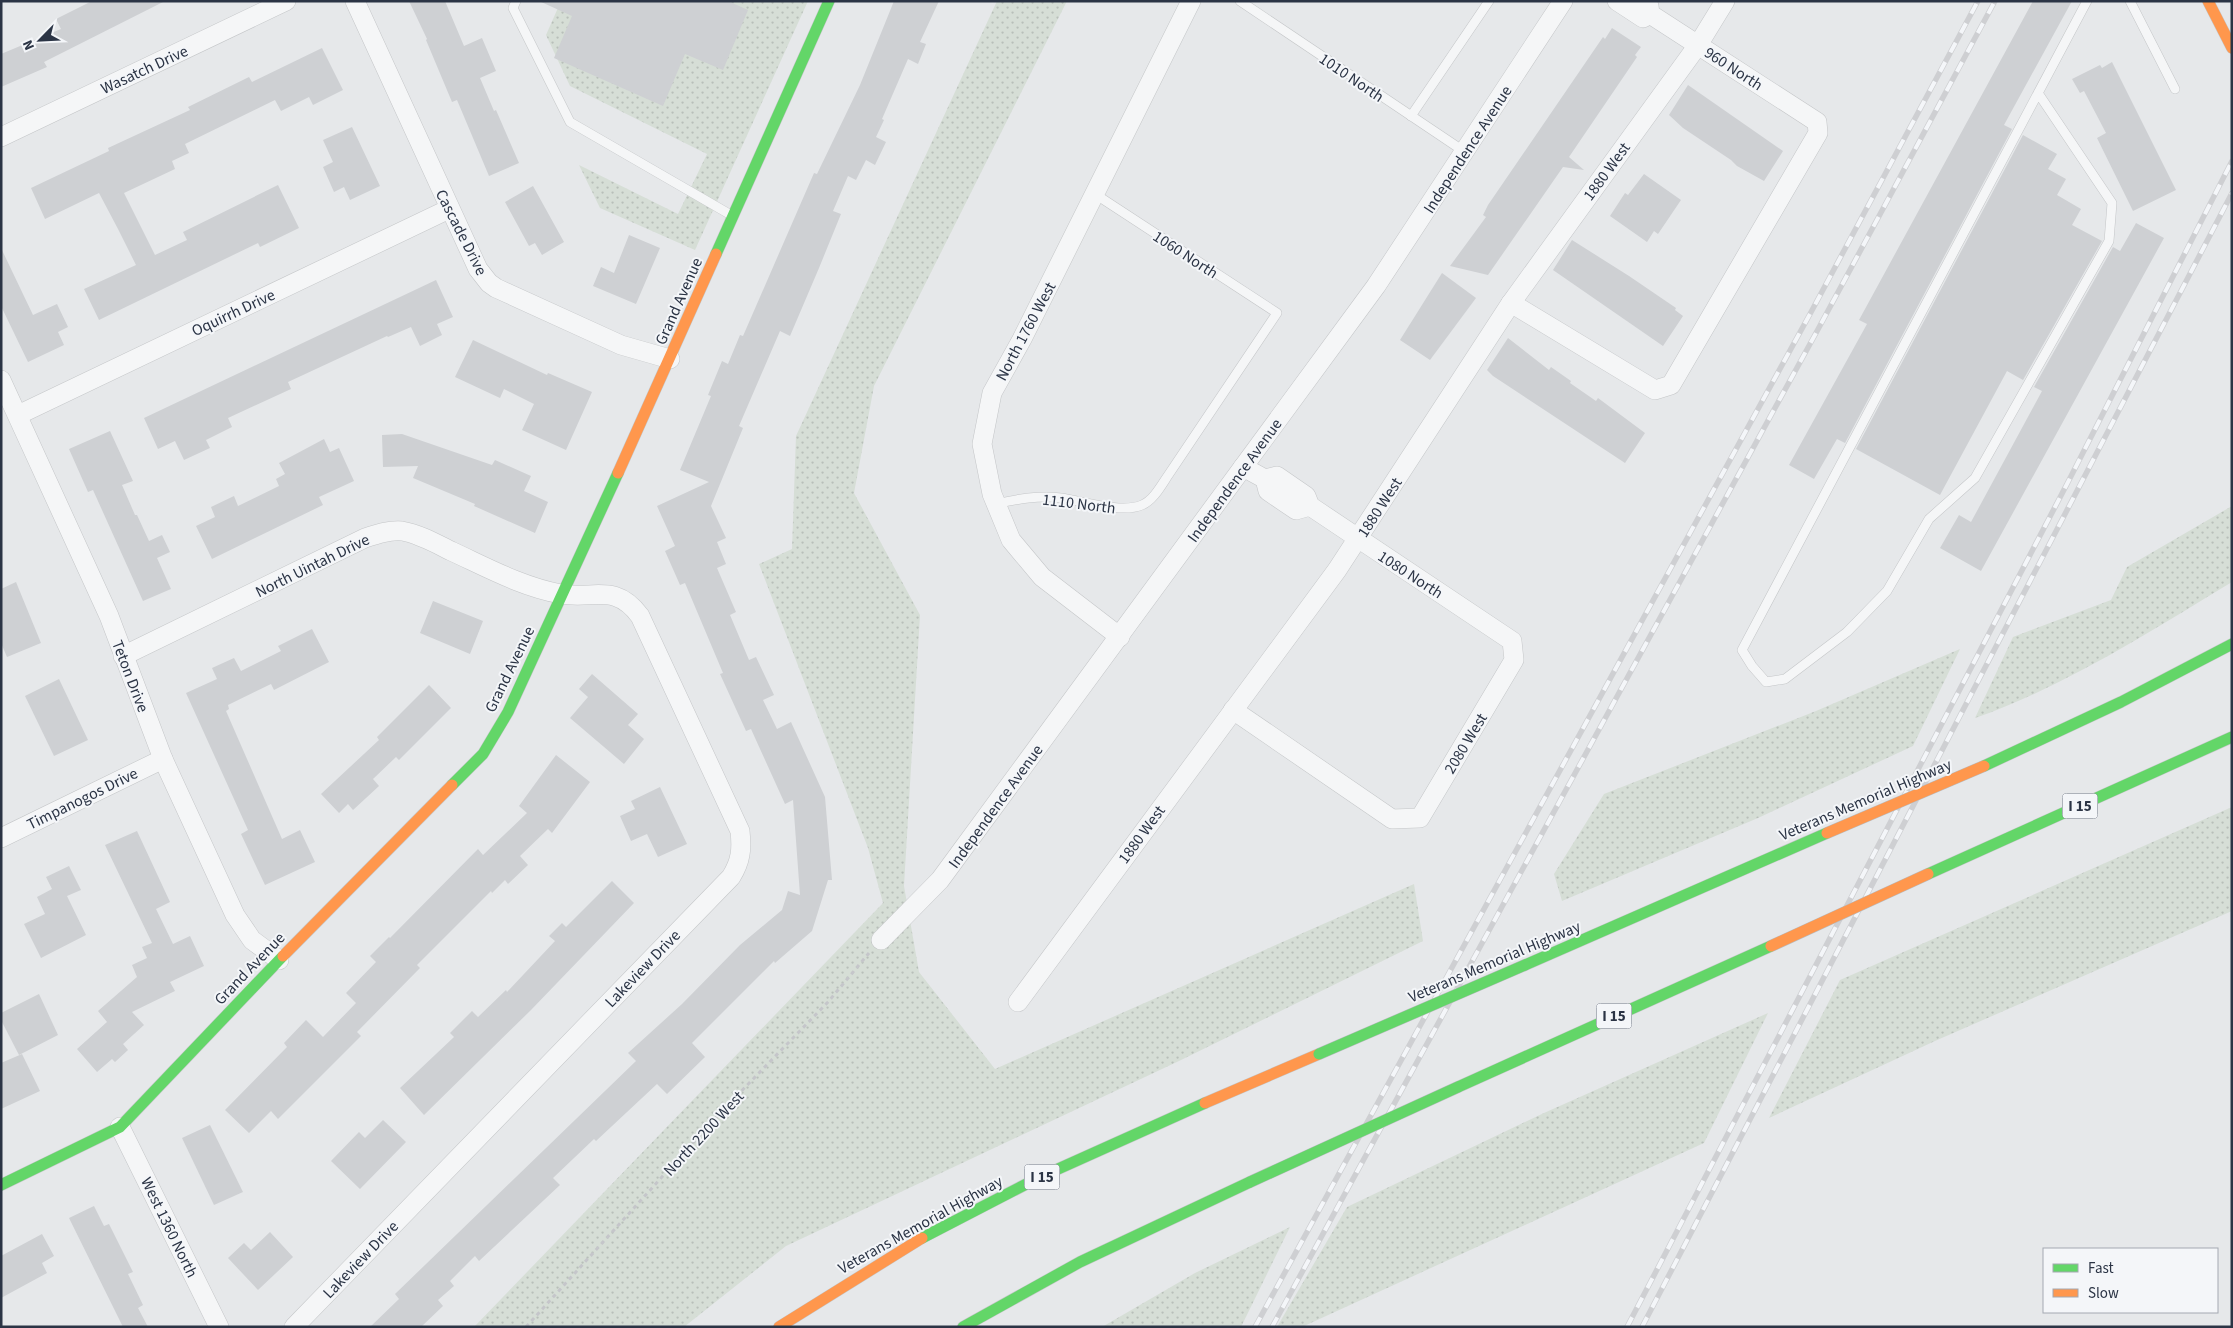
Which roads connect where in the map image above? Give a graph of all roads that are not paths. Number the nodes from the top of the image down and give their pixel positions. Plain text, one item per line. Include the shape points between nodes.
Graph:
1 (286, 1) edge
2 (354, 1) edge
3 (516, 1) edge
4 (829, 1) edge
5 (1190, 1) edge
6 (1240, 1) edge
7 (1490, 1) edge
8 (1563, 1) edge
9 (1617, 1) edge
10 (1725, 1) edge
11 (2087, 1) edge
12 (2130, 1) edge
13 (2208, 1) edge
14 (1646, 7) edge
15 (1698, 44) junction
16 (2232, 48) edge
17 (2175, 90) dead end
18 (2038, 93) junction
19 (1411, 116) junction
20 (1, 137) edge
21 (1465, 152) junction
22 (1095, 194) junction
23 (449, 210) junction
24 (734, 216) junction
25 (1511, 303) junction
26 (670, 359) junction
27 (1, 380) edge
28 (18, 415) junction
29 (1243, 467) junction
30 (996, 504) junction
31 (1132, 508) joint
32 (1358, 539) junction
33 (562, 594) junction
34 (1120, 637) junction
35 (1512, 641) joint
36 (2232, 644) edge
37 (123, 656) junction
38 (1233, 710) junction
39 (2232, 737) edge
40 (163, 759) junction
41 (1, 838) edge
42 (881, 940) road end
43 (279, 960) junction
44 (1018, 1002) dead end
45 (120, 1127) junction
46 (1, 1185) edge
47 (219, 1327) edge
48 (294, 1327) edge
49 (779, 1327) edge
50 (963, 1327) edge

1 - 20 street, Wasatch Drive
2 - 23 street, Cascade Drive
3 - 24 lane via 513,8 570,122
4 - 24 main road, Grand Avenue
5 - 22 street, North 1760 West
6 - 19 lane, 1010 North
7 - 19 lane
8 - 21 street, Independence Avenue
9 - 14 street, 960 North via 1642,18
10 - 15 street, 1880 West
11 - 18 lane
12 - 17 lane
13 - 16 main road
14 - 15 street, 960 North
15 - 25 street, 1880 West
15 - 25 street, 960 North via 1817,122 1818,133 1671,385 1655,390
18 - 18 lane via 1742,650 1766,682 1785,679 1846,632 1887,591 1929,519 1975,478 2110,241 2112,203
19 - 21 lane, 1010 North
21 - 29 street, Independence Avenue via 1376,286
22 - 30 street, North 1760 West via 992,392 982,444
22 - 31 lane, 1060 North via 1277,313 1153,496 1143,505
23 - 26 street, Cascade Drive via 478,269 489,283 621,345
23 - 28 street, Oquirrh Drive
24 - 26 main road, Grand Avenue
25 - 32 street, 1880 West
26 - 33 main road, Grand Avenue
27 - 28 street, Teton Drive
28 - 37 street, Teton Drive
29 - 32 street, 1080 North via 1265,479 1276,476 1306,496 1310,506
29 - 34 street, Independence Avenue
30 - 31 lane, 1110 North via 1024,498 1059,498
30 - 34 street, North 1760 West via 1011,540 1042,576
32 - 35 street, 1080 North
32 - 38 street, 1880 West
33 - 37 street, North Uintah Drive via 509,578 419,536 401,531 382,532
33 - 43 main road, Grand Avenue via 508,712 483,754
33 - 48 street, Lakeview Drive via 602,593 615,596 628,602 640,616 740,831 742,850 736,869
34 - 42 street, Independence Avenue via 940,880
35 - 38 street, 2080 West via 1514,660 1420,818 1392,819
36 - 49 main road, Veterans Memorial Highway / I 15, bridge via 2121,702 1984,766 1100,1150 992,1201 869,1269
37 - 40 street, Teton Drive
38 - 44 street, 1880 West
39 - 50 main road, I 15, bridge via 1250,1182 1080,1262
40 - 41 street, Timpanogos Drive
40 - 43 street, Teton Drive via 235,915 252,940
43 - 45 main road, Grand Avenue
45 - 46 main road, Grand Avenue
45 - 47 street, West 1360 North

